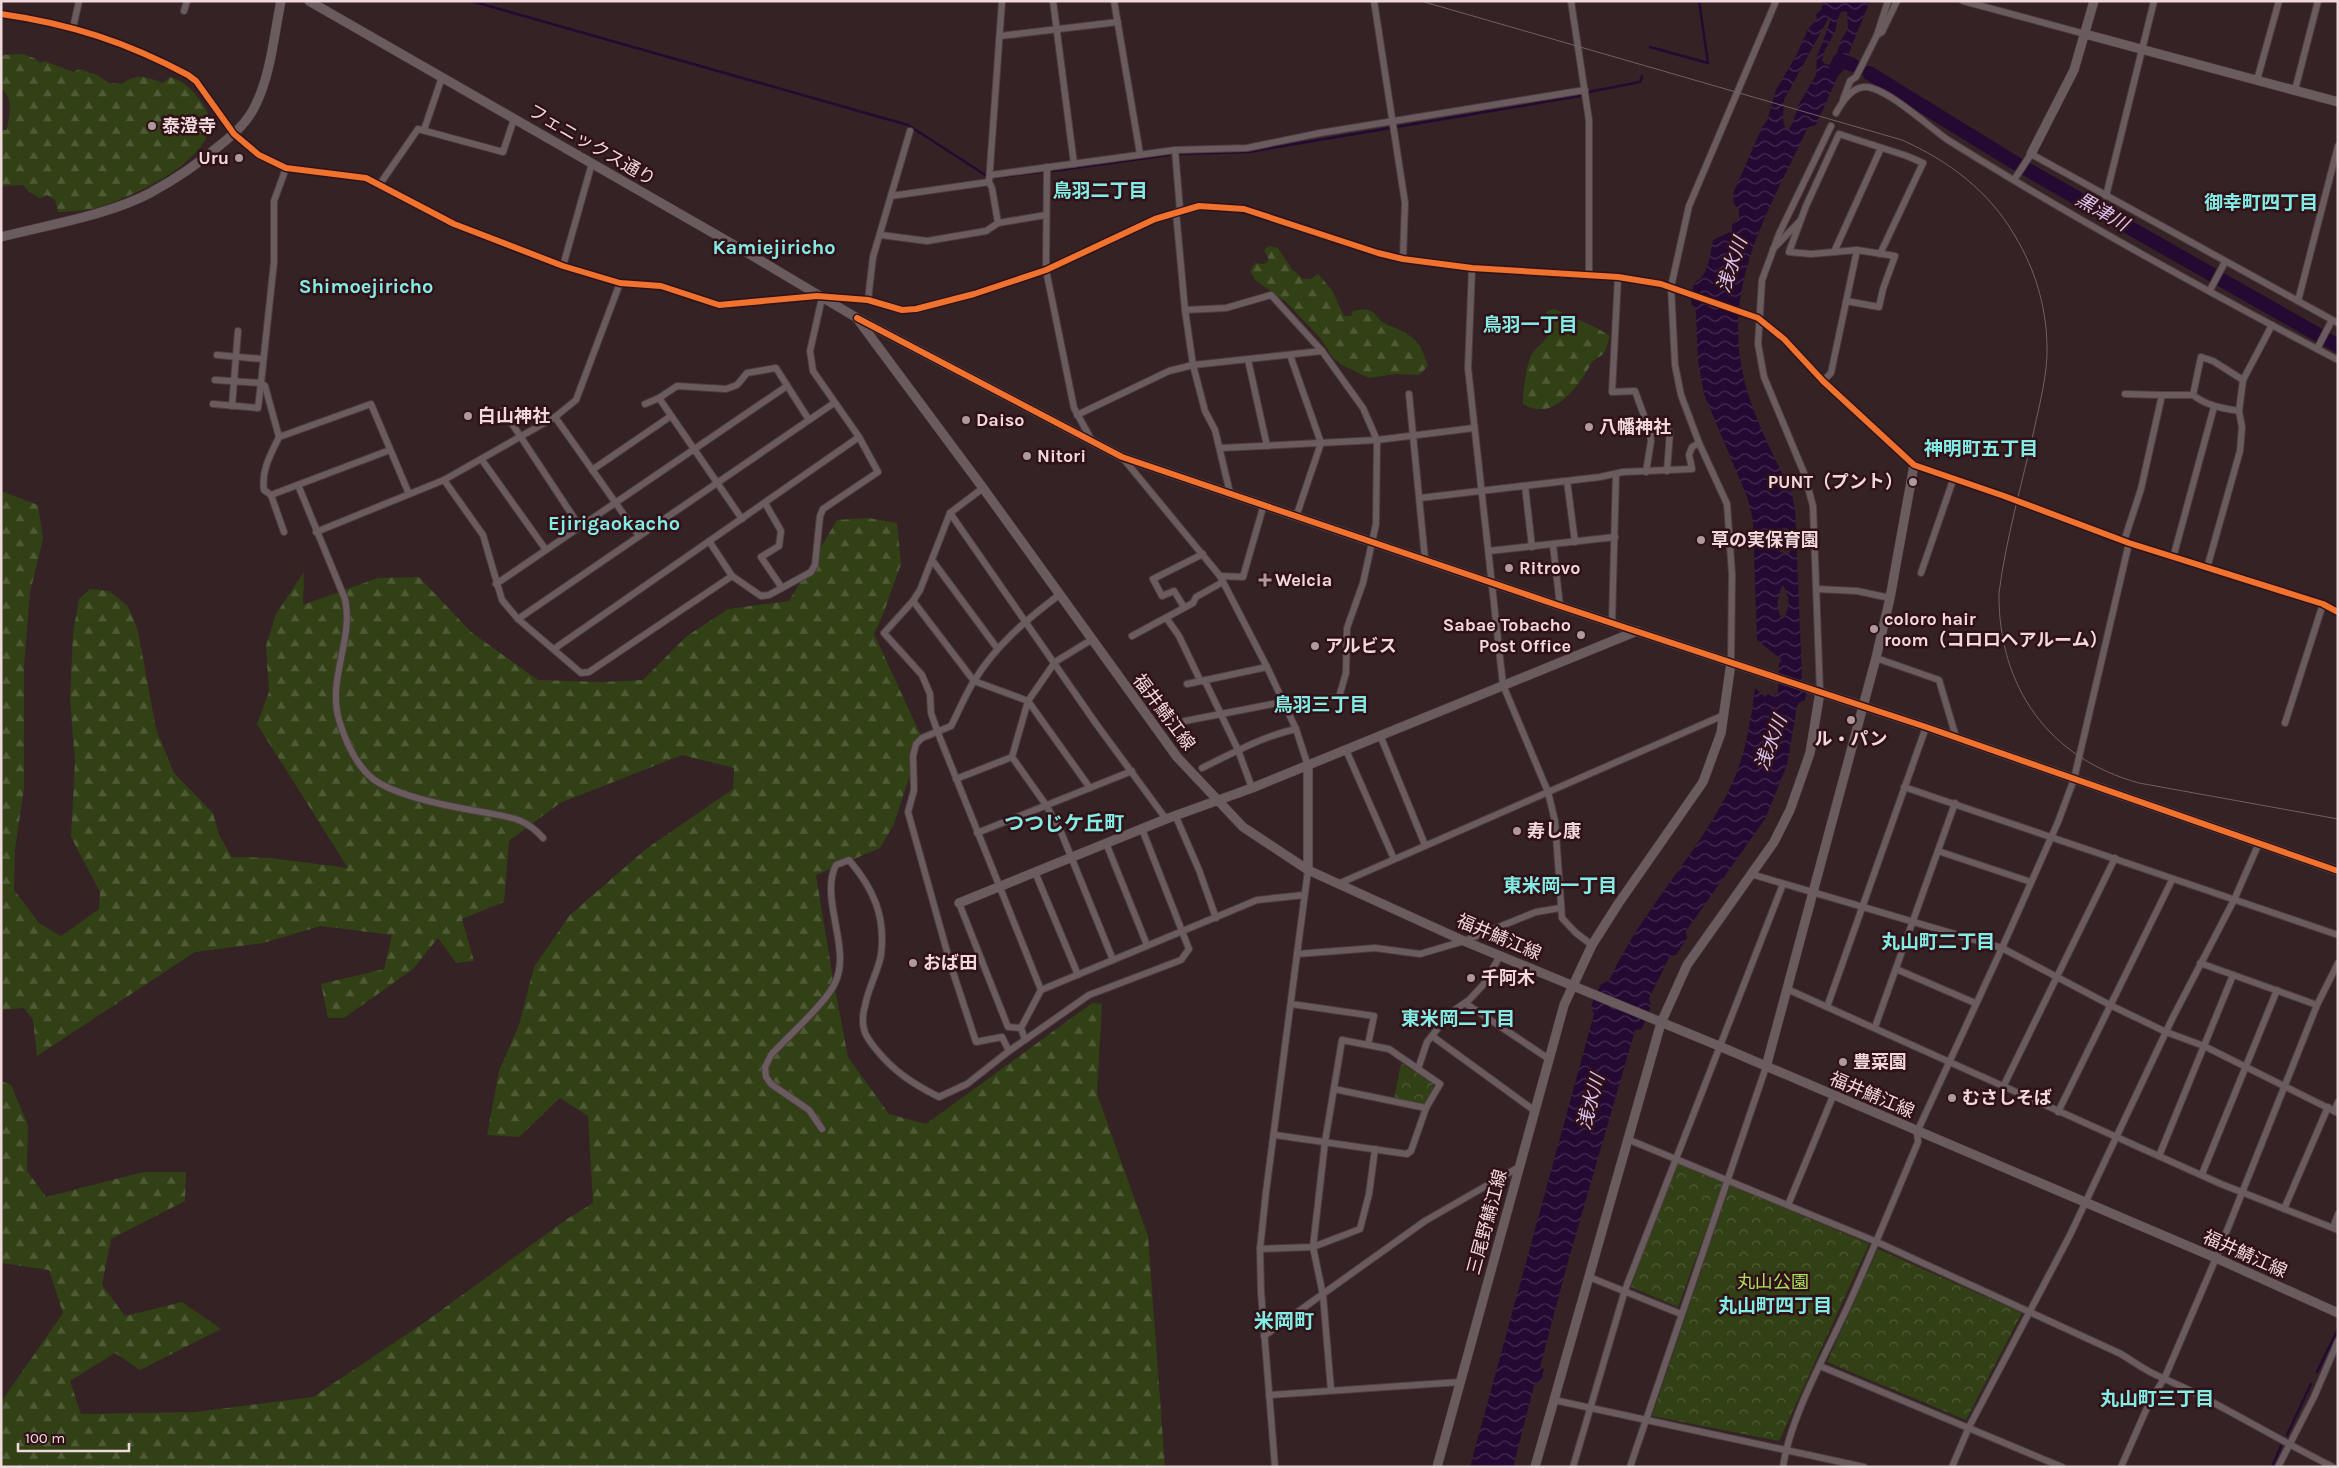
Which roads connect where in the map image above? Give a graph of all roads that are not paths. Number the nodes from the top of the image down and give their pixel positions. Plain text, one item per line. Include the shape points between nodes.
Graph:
1 (79, 1) edge
2 (186, 1) edge
3 (281, 1) edge
4 (309, 1) edge
5 (1002, 1) edge
6 (1053, 1) edge
7 (1114, 1) edge
8 (1374, 1) edge
9 (1570, 1) edge
10 (1776, 1) edge
11 (1888, 1) edge
12 (1897, 1) edge
13 (1963, 1) edge
14 (2094, 1) edge
15 (2154, 1) edge
16 (2279, 1) edge
17 (2318, 1) edge
18 (184, 11) dead end
19 (1, 14) edge
20 (1118, 22) junction
21 (73, 28) junction
22 (1056, 30) junction
23 (1877, 34) junction
24 (2085, 34) junction
25 (1000, 36) junction
26 (2142, 49) junction
27 (442, 77) junction
28 (2258, 80) junction
29 (1584, 90) junction
30 (2295, 90) junction
31 (1843, 101) junction
32 (2338, 102) edge
33 (1836, 113) dead end
34 (514, 119) junction
35 (1393, 123) junction
36 (1831, 126) dead end
37 (424, 130) junction
38 (910, 131) dead end
39 (234, 134) junction
40 (2338, 146) edge
41 (1881, 148) junction
42 (1175, 150) junction
43 (1140, 154) junction
44 (2031, 154) junction
45 (592, 163) junction
46 (1074, 164) junction
47 (286, 168) junction
48 (1047, 168) junction
49 (990, 175) junction
50 (2014, 180) junction
51 (989, 182) junction
52 (380, 184) junction
53 (891, 196) junction
54 (2106, 196) junction
55 (1178, 211) junction
56 (1046, 215) junction
57 (1800, 221) junction
58 (998, 223) junction
59 (881, 235) junction
60 (1, 237) edge
61 (1772, 250) junction
62 (1857, 250) junction
63 (1834, 252) junction
64 (1880, 254) junction
65 (1403, 260) junction
66 (2225, 262) junction
67 (563, 266) junction
68 (1472, 268) junction
69 (1046, 270) junction
70 (1589, 276) junction
71 (1618, 277) junction
72 (620, 283) junction
73 (1671, 287) junction
74 (2210, 290) junction
75 (819, 297) junction
76 (868, 300) junction
77 (2298, 300) junction
78 (1846, 301) junction
79 (1185, 310) junction
80 (857, 318) junction
81 (1758, 318) junction
82 (2335, 321) edge
83 (2272, 325) junction
84 (238, 331) dead end
85 (2317, 349) junction
86 (1322, 351) junction
87 (217, 355) dead end
88 (1290, 355) junction
89 (236, 357) junction
90 (263, 359) junction
91 (1248, 360) junction
92 (2338, 360) edge
93 (1193, 365) junction
94 (215, 380) dead end
95 (2243, 380) junction
96 (234, 381) junction
97 (1823, 381) junction
98 (261, 383) junction
99 (787, 386) junction
100 (1409, 394) dead end
101 (2125, 394) dead end
102 (2162, 395) junction
103 (2193, 395) junction
104 (659, 398) junction
105 (834, 402) junction
106 (213, 404) dead end
107 (644, 404) dead end
108 (232, 406) junction
109 (2214, 406) junction
110 (503, 410) dead end
111 (2239, 411) junction
112 (1077, 415) junction
113 (671, 416) junction
114 (555, 417) junction
115 (809, 420) junction
116 (1474, 428) junction
117 (1650, 432) junction
118 (1414, 436) junction
119 (279, 437) junction
120 (520, 438) junction
121 (859, 438) junction
122 (1377, 440) junction
123 (1093, 443) junction
124 (1321, 443) junction
125 (1699, 443) junction
126 (1267, 446) junction
127 (1221, 448) junction
128 (694, 449) junction
129 (390, 450) junction
130 (1122, 457) junction
131 (482, 460) junction
132 (1914, 465) junction
133 (592, 470) junction
134 (1667, 471) junction
135 (1646, 472) junction
136 (1616, 474) junction
137 (444, 480) junction
138 (1954, 480) junction
139 (1567, 481) junction
140 (717, 483) junction
141 (298, 485) junction
142 (1525, 486) junction
143 (983, 488) junction
144 (1482, 491) junction
145 (1230, 493) junction
146 (409, 494) junction
147 (272, 495) junction
148 (1420, 498) junction
149 (615, 503) junction
150 (764, 503) junction
151 (1264, 504) junction
152 (950, 513) junction
153 (1296, 517) junction
154 (742, 519) junction
155 (580, 527) junction
156 (284, 532) dead end
157 (316, 532) junction
158 (638, 536) junction
159 (1615, 537) junction
160 (710, 541) junction
161 (1372, 542) junction
162 (1574, 542) junction
163 (2126, 542) junction
164 (1553, 544) junction
165 (1532, 547) junction
166 (546, 550) junction
167 (1489, 552) junction
168 (1203, 554) junction
169 (2173, 558) junction
170 (1425, 559) junction
171 (932, 560) junction
172 (2206, 568) junction
173 (1922, 573) dead end
174 (732, 576) junction
175 (1221, 579) junction
176 (1492, 582) junction
177 (496, 584) junction
178 (782, 588) junction
179 (1817, 589) junction
180 (1059, 595) junction
181 (1890, 598) junction
182 (913, 601) junction
183 (2323, 604) junction
184 (1560, 606) junction
185 (1184, 607) junction
186 (2338, 612) edge
187 (518, 619) junction
188 (1167, 619) junction
189 (1026, 620) junction
190 (1612, 622) junction
191 (1637, 631) junction
192 (1132, 636) dead end
193 (1091, 640) junction
194 (997, 648) junction
195 (554, 649) junction
196 (1876, 658) junction
197 (1055, 662) junction
198 (1734, 664) junction
199 (1267, 667) junction
200 (1200, 680) junction
201 (974, 681) junction
202 (1187, 684) dead end
203 (1503, 684) junction
204 (1820, 692) junction
205 (1028, 701) junction
206 (1285, 705) junction
207 (1863, 706) junction
208 (1222, 713) junction
209 (1724, 715) junction
210 (1186, 722) dead end
211 (2285, 723) dead end
212 (1926, 726) junction
213 (1296, 729) junction
214 (938, 733) junction
215 (1380, 735) junction
216 (1956, 737) junction
217 (1238, 750) junction
218 (1346, 750) junction
219 (1012, 757) junction
220 (1308, 766) junction
221 (1202, 768) dead end
222 (1132, 771) junction
223 (956, 779) junction
224 (2074, 779) junction
225 (1904, 787) junction
226 (1090, 788) junction
227 (1252, 788) junction
228 (1548, 792) junction
229 (1218, 801) junction
230 (1955, 803) junction
231 (1046, 806) junction
232 (1176, 817) junction
233 (1166, 819) junction
234 (1142, 830) junction
235 (977, 833) junction
236 (2052, 836) junction
237 (543, 838) dead end
238 (1106, 843) junction
239 (2258, 843) junction
240 (1425, 845) junction
241 (1938, 851) junction
242 (1072, 858) junction
243 (2114, 858) junction
244 (1394, 859) junction
245 (1308, 870) junction
246 (2338, 871) edge
247 (1035, 872) junction
248 (1751, 874) junction
249 (2172, 880) junction
250 (2031, 882) junction
251 (1338, 884) junction
252 (1783, 884) junction
253 (999, 886) junction
254 (1813, 892) junction
255 (1304, 895) junction
256 (2234, 900) junction
257 (959, 903) joint
258 (1862, 906) junction
259 (1560, 908) junction
260 (1216, 918) junction
261 (1913, 922) junction
262 (1182, 931) junction
263 (2338, 935) edge
264 (1464, 941) junction
265 (1148, 945) junction
266 (1592, 945) junction
267 (2002, 948) junction
268 (1297, 954) junction
269 (1500, 956) junction
270 (1113, 960) junction
271 (2338, 963) edge
272 (2200, 964) junction
273 (1896, 968) junction
274 (1078, 975) junction
275 (2233, 975) junction
276 (2057, 977) junction
277 (1573, 986) junction
278 (1787, 989) junction
279 (1041, 990) junction
280 (2278, 990) junction
281 (1464, 1003) junction
282 (1290, 1004) junction
283 (1975, 1004) junction
284 (2110, 1005) junction
285 (2317, 1005) junction
286 (1827, 1007) junction
287 (1661, 1023) junction
288 (1875, 1027) junction
289 (1021, 1028) junction
290 (2166, 1032) junction
291 (1432, 1036) junction
292 (1025, 1040) junction
293 (1368, 1045) junction
294 (1720, 1046) junction
295 (2204, 1046) junction
296 (1009, 1051) junction
297 (1549, 1060) junction
298 (1949, 1062) junction
299 (2247, 1066) junction
300 (1766, 1067) junction
301 (1418, 1069) junction
302 (2284, 1086) junction
303 (2003, 1087) junction
304 (1334, 1089) junction
305 (1833, 1096) junction
306 (2338, 1102) edge
307 (2328, 1107) junction
308 (1426, 1108) junction
309 (1535, 1111) junction
310 (2058, 1112) junction
311 (2336, 1112) edge
312 (822, 1129) dead end
313 (1917, 1132) junction
314 (1275, 1134) junction
315 (2116, 1137) junction
316 (1627, 1139) junction
317 (1325, 1142) junction
318 (1375, 1149) junction
319 (2159, 1156) junction
320 (1675, 1158) junction
321 (1520, 1167) junction
322 (2202, 1174) junction
323 (1728, 1180) junction
324 (2244, 1193) junction
325 (2084, 1204) junction
326 (1788, 1205) junction
327 (2284, 1209) junction
328 (2338, 1214) edge
329 (2335, 1229) edge
330 (1876, 1242) junction
331 (1313, 1247) junction
332 (1260, 1249) junction
333 (2216, 1258) junction
334 (1589, 1276) junction
335 (1625, 1290) junction
336 (1323, 1295) junction
337 (2032, 1312) junction
338 (2338, 1313) edge
339 (1681, 1314) junction
340 (1264, 1336) junction
341 (2338, 1342) edge
342 (1820, 1366) junction
343 (2165, 1377) junction
344 (1460, 1382) junction
345 (1331, 1390) junction
346 (1269, 1395) junction
347 (1554, 1400) junction
348 (1591, 1408) junction
349 (1647, 1419) junction
350 (1969, 1427) junction
351 (2290, 1446) junction
352 (1786, 1448) junction
353 (1275, 1467) edge
354 (1437, 1467) edge
355 (1535, 1467) edge
356 (1573, 1467) edge
357 (1630, 1467) edge
358 (1784, 1467) edge
359 (1864, 1467) edge
360 (1952, 1467) edge
361 (2062, 1467) edge
362 (2121, 1467) edge
363 (2278, 1467) edge
364 (2333, 1467) edge

1 - 21 street
2 - 18 street
3 - 39 street via 256,105
4 - 27 street, フェニックス通り
5 - 25 street
6 - 22 street
7 - 20 street
8 - 35 street
9 - 29 street
10 - 73 street via 1689,206
11 - 23 street
12 - 23 street via 1882,32
13 - 24 street
14 - 24 street
15 - 26 street
16 - 28 street
17 - 30 street
19 - 21 street
20 - 22 street
20 - 43 street
21 - 39 street via 113,40 188,75 203,90
22 - 25 street
22 - 46 street
23 - 31 street via 1856,77 1850,81
24 - 26 street
24 - 44 street via 2071,77
25 - 49 street
26 - 28 street
26 - 54 street
27 - 34 street, フェニックス通り
27 - 37 street
28 - 30 street
29 - 35 street
29 - 70 street via 1591,154
30 - 32 street
31 - 33 street
31 - 50 street via 1859,88 1882,92
34 - 37 street via 503,152
34 - 45 street, フェニックス通り
35 - 42 street via 1247,148
35 - 65 street via 1406,203
36 - 61 street
37 - 52 street via 418,129
38 - 53 street
39 - 47 street via 259,155
39 - 60 street via 201,161 149,194 108,209
40 - 77 street
41 - 57 street via 1840,134
41 - 63 street
41 - 64 street via 1923,164
42 - 43 street
42 - 55 street
43 - 46 street
44 - 50 street
44 - 54 street
45 - 67 street
45 - 75 street, フェニックス通り
46 - 48 street
47 - 52 street via 366,178
47 - 90 street via 274,201 274,262
48 - 49 street
48 - 56 street
49 - 51 street
50 - 74 street
51 - 53 street
51 - 58 street
52 - 67 street via 454,224
53 - 59 street
54 - 66 street
55 - 65 street via 1199,206 1244,208
55 - 69 street
55 - 79 street
56 - 58 street
56 - 69 street
57 - 61 street
57 - 63 street via 1789,252
58 - 59 street via 986,231 927,241
59 - 76 street via 873,257
61 - 81 street via 1760,289
62 - 63 street
62 - 64 street
62 - 78 street
64 - 78 street via 1894,256 1879,307
65 - 68 street
66 - 74 street
66 - 77 street
67 - 72 street
68 - 70 street
68 - 116 street via 1468,368
69 - 76 street via 916,309 896,309
69 - 112 street
70 - 71 street
71 - 73 street
71 - 117 street via 1612,392 1635,391
72 - 75 street via 661,286 719,305
72 - 114 street via 576,400
73 - 81 street
73 - 125 street via 1675,365 1681,395
74 - 83 street
75 - 76 street
75 - 80 street, フェニックス通り
75 - 105 street via 810,360
77 - 82 street
78 - 97 street via 1831,373
79 - 86 street via 1226,308 1271,295
79 - 93 street
80 - 123 street, フェニックス通り
80 - 143 street, 福井鯖江線
81 - 97 street via 1784,339
81 - 179 street via 1758,344 1764,377 1810,489 1815,521
82 - 85 street
83 - 85 street
83 - 95 street
84 - 89 street
85 - 92 street
86 - 88 street
86 - 122 street via 1363,408
87 - 89 street
88 - 91 street
88 - 124 street
89 - 90 street
89 - 96 street
90 - 98 street
91 - 93 street
91 - 126 street
93 - 112 street via 1169,371
93 - 127 street via 1205,411
94 - 96 street
95 - 103 street via 2213,361 2200,357
95 - 111 street
96 - 98 street
96 - 108 street
97 - 132 street
98 - 108 street via 258,408
98 - 119 street via 265,386
99 - 104 street via 776,368 747,373 738,385 726,389 677,386
99 - 115 street
99 - 128 street
100 - 118 street
101 - 102 street
102 - 103 street
102 - 163 street
103 - 109 street
104 - 107 street
104 - 113 street
105 - 115 street
105 - 121 street
106 - 108 street
109 - 111 street
109 - 169 street
110 - 120 street
111 - 172 street via 2242,428 2240,451
112 - 123 street
113 - 128 street
113 - 133 street
114 - 120 street
114 - 133 street
115 - 140 street
116 - 118 street
116 - 144 street
117 - 134 street via 1657,429 1670,432
117 - 135 street
118 - 122 street
118 - 148 street
119 - 129 street via 370,404
119 - 147 street via 266,464 263,480 264,490
120 - 131 street
120 - 155 street
121 - 150 street
121 - 178 street via 878,472 823,509 815,565 811,572
122 - 124 street
122 - 161 street via 1376,524
123 - 130 street, フェニックス通り
124 - 126 street
124 - 153 street
125 - 134 street via 1692,446 1689,455 1692,469
125 - 198 street via 1728,511
126 - 127 street
127 - 145 street
128 - 140 street
128 - 149 street
129 - 141 street
129 - 146 street
130 - 145 street, フェニックス通り
130 - 168 street
131 - 137 street
131 - 166 street
132 - 138 street
132 - 181 street
133 - 149 street
134 - 135 street
135 - 136 street
136 - 139 street
136 - 159 street
137 - 146 street
137 - 177 street via 483,535
138 - 163 street
138 - 173 street
139 - 142 street
139 - 162 street
140 - 154 street
140 - 158 street
141 - 147 street
141 - 157 street
142 - 144 street
142 - 165 street
143 - 152 street
143 - 180 street, 福井鯖江線
144 - 148 street
144 - 167 street
145 - 151 street, フェニックス通り
146 - 157 street
147 - 156 street
148 - 170 street
149 - 155 street
149 - 158 street
150 - 154 street
150 - 178 street via 781,530 779,546 762,557
151 - 153 street, フェニックス通り
151 - 175 street via 1243,577
152 - 171 street
152 - 189 street
153 - 161 street, フェニックス通り
154 - 160 street
155 - 166 street
157 - 237 street via 347,607 336,679 336,701 345,738 363,768 386,786 437,804 512,818 532,825
158 - 187 street
159 - 162 street
159 - 190 street
160 - 174 street
160 - 195 street
161 - 170 street, フェニックス通り
161 - 206 street via 1348,628 1346,673 1339,697
162 - 164 street
163 - 169 street
163 - 224 street
164 - 165 street
164 - 184 street
165 - 167 street
166 - 177 street
167 - 176 street
168 - 175 street
168 - 185 street via 1153,579 1162,596 1174,591
169 - 172 street
170 - 176 street, フェニックス通り
171 - 182 street
171 - 194 street
172 - 183 street
174 - 178 street via 761,596
174 - 195 street via 589,672 581,673
175 - 185 street
175 - 199 street
176 - 184 street, フェニックス通り
176 - 203 street
177 - 187 street via 502,600
179 - 181 street via 1857,591
179 - 204 street
180 - 189 street
180 - 193 street, 福井鯖江線
181 - 196 street
182 - 201 street
182 - 214 street via 884,634 922,675 930,694 931,714
183 - 186 street
183 - 211 street
184 - 190 street, フェニックス通り
185 - 188 street
187 - 195 street
188 - 192 street
188 - 200 street
189 - 194 street
189 - 197 street
190 - 191 street, フェニックス通り
191 - 198 street, フェニックス通り
191 - 203 street
193 - 197 street
193 - 229 street, 福井鯖江線 via 1177,757
194 - 201 street
196 - 207 street
196 - 216 street via 1939,680
197 - 205 street
197 - 222 street
198 - 204 street, フェニックス通り
198 - 209 street, 三尾野鯖江線
199 - 200 street
199 - 206 street
200 - 202 street
200 - 208 street via 1206,683
201 - 205 street
201 - 214 street via 952,726
203 - 215 street
203 - 228 street
204 - 207 street, フェニックス通り
204 - 248 street via 1810,754 1790,810 1774,842
205 - 219 street
205 - 226 street
206 - 208 street
206 - 213 street
207 - 212 street, フェニックス通り
207 - 254 street
208 - 210 street
208 - 217 street
209 - 228 street
209 - 266 street, 三尾野鯖江線 via 1722,733 1703,782
212 - 216 street, フェニックス通り
212 - 225 street
213 - 217 street
213 - 220 street
214 - 223 street
214 - 296 street via 922,738 916,744 914,790 908,812 976,1042 1002,1037
215 - 218 street
215 - 240 street
216 - 224 street, フェニックス通り
217 - 221 street
217 - 227 street
218 - 220 street
218 - 244 street
219 - 223 street
219 - 231 street
220 - 227 street
220 - 245 street
222 - 226 street
222 - 233 street
223 - 235 street
224 - 236 street
224 - 239 street, フェニックス通り
225 - 230 street
225 - 258 street
226 - 231 street
227 - 229 street
228 - 240 street
228 - 259 street via 1555,821
229 - 232 street
229 - 245 street, 福井鯖江線 via 1243,827
230 - 236 street
230 - 241 street
231 - 235 street
231 - 242 street
232 - 233 street
232 - 260 street
233 - 234 street
234 - 238 street
234 - 262 street
235 - 253 street
236 - 243 street
236 - 250 street
238 - 242 street
238 - 265 street
239 - 246 street, フェニックス通り
239 - 256 street
240 - 244 street
241 - 250 street
241 - 261 street
242 - 247 street
242 - 270 street
243 - 249 street
243 - 276 street
244 - 251 street
245 - 251 street, 福井鯖江線
245 - 255 street
247 - 253 street
247 - 274 street
248 - 252 street
248 - 287 street via 1687,965
249 - 256 street
249 - 284 street
250 - 267 street
251 - 264 street, 福井鯖江線
252 - 254 street
252 - 294 street
253 - 257 street
253 - 279 street
254 - 258 street
254 - 278 street
255 - 260 street via 1258,900
255 - 268 street
256 - 263 street
256 - 272 street
257 - 289 street via 1008,1028
258 - 261 street
258 - 286 street
259 - 264 street via 1536,912
259 - 266 street via 1562,918
260 - 262 street
261 - 267 street
261 - 273 street
262 - 265 street
262 - 292 street via 1189,948 1181,960 1089,995
264 - 268 street via 1420,954 1375,948
264 - 269 street, 福井鯖江線
265 - 270 street
266 - 277 street, 三尾野鯖江線
267 - 276 street
267 - 283 street
268 - 282 street
269 - 277 street, 福井鯖江線
269 - 281 street via 1483,985
270 - 274 street
271 - 285 street
272 - 275 street
272 - 290 street
273 - 283 street
273 - 288 street
274 - 279 street
275 - 280 street
275 - 295 street
276 - 284 street
276 - 303 street
277 - 287 street, 福井鯖江線
277 - 297 street, 三尾野鯖江線 via 1564,1005
278 - 286 street
278 - 300 street
279 - 289 street
280 - 285 street
280 - 299 street
281 - 291 street via 1450,1013
281 - 297 street
282 - 293 street via 1374,1016
282 - 314 street
283 - 298 street
284 - 290 street
284 - 310 street
285 - 302 street
286 - 288 street
287 - 294 street, 福井鯖江線
287 - 316 street
288 - 298 street
289 - 292 street
290 - 295 street
290 - 315 street
291 - 301 street
291 - 309 street
292 - 296 street
293 - 301 street via 1389,1049
293 - 304 street via 1342,1040
294 - 300 street, 福井鯖江線
294 - 320 street
295 - 299 street
295 - 319 street
296 - 312 street via 966,1084 939,1097 905,1079 886,1062 864,1029 864,1007 881,956 878,908 869,884 849,860 836,865 831,881 840,964 835,984 771,1056 765,1067 771,1084 809,1110
297 - 309 street, 三尾野鯖江線
298 - 303 street
298 - 313 street
299 - 302 street
299 - 322 street
300 - 305 street, 福井鯖江線
300 - 323 street
301 - 308 street via 1440,1084
302 - 307 street
302 - 324 street
303 - 310 street
304 - 308 street
304 - 317 street
305 - 313 street, 福井鯖江線
305 - 326 street
306 - 311 street
307 - 311 street
307 - 327 street
308 - 318 street via 1412,1151 1407,1154
309 - 321 street, 三尾野鯖江線
310 - 315 street
313 - 325 street, 福井鯖江線
313 - 330 street via 1918,1142
314 - 317 street
314 - 332 street
315 - 319 street
315 - 325 street
316 - 320 street
316 - 334 street
317 - 318 street
317 - 331 street
318 - 331 street via 1370,1194 1360,1229
319 - 322 street
320 - 323 street
320 - 335 street
321 - 336 street via 1425,1221
321 - 344 street, 三尾野鯖江線
322 - 324 street
323 - 326 street
323 - 339 street
324 - 327 street
324 - 333 street
325 - 333 street, 福井鯖江線
325 - 337 street
326 - 330 street
327 - 329 street
328 - 329 street
330 - 337 street
330 - 342 street
331 - 332 street
331 - 336 street
332 - 340 street
333 - 338 street, 福井鯖江線
333 - 343 street
334 - 335 street
334 - 347 street
335 - 339 street
335 - 348 street
336 - 340 street
336 - 345 street
337 - 343 street via 2119,1353 2153,1374
337 - 350 street
339 - 349 street
340 - 346 street
341 - 351 street
342 - 350 street
342 - 352 street
343 - 351 street via 2272,1433
343 - 362 street via 2150,1401
344 - 345 street
344 - 354 street, 三尾野鯖江線
345 - 346 street
346 - 353 street
347 - 348 street
347 - 355 street
348 - 349 street
348 - 356 street
349 - 352 street
349 - 357 street
350 - 360 street
350 - 361 street
351 - 363 street
351 - 364 street
352 - 358 street
352 - 359 street

